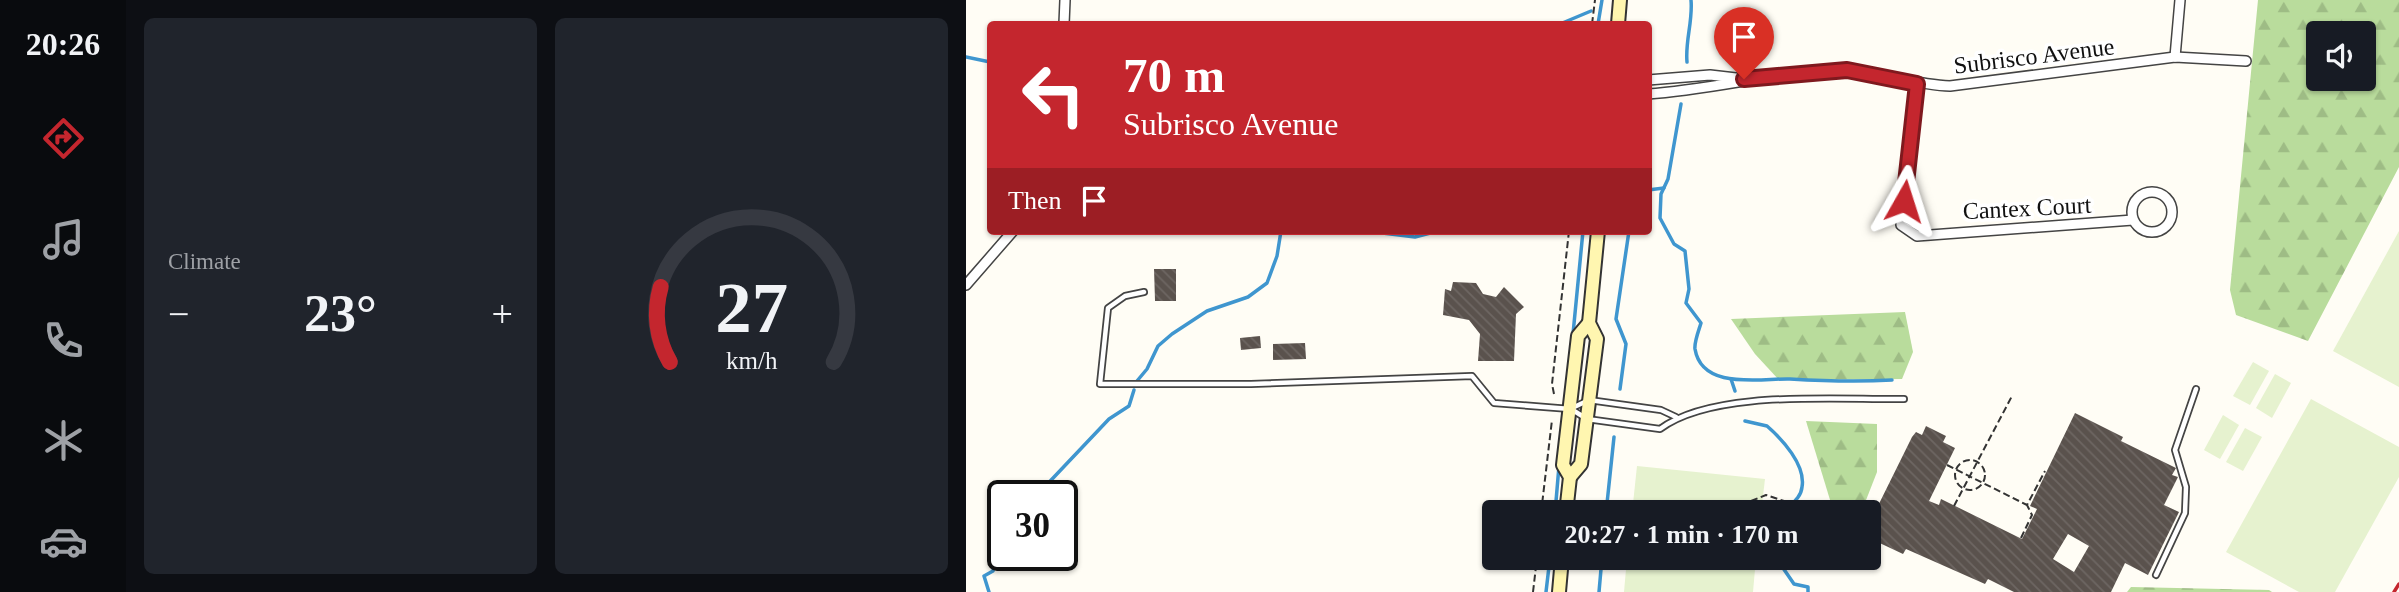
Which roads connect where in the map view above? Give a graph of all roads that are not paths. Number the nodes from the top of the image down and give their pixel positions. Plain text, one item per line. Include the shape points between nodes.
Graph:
1 (1065, 0) edge
2 (1620, 0) edge
3 (2180, 0) edge
4 (1065, 21) edge
5 (1618, 21) edge
6 (2175, 57) junction
7 (2246, 61) dead end
8 (1744, 79) junction
9 (1652, 80) edge
10 (1917, 84) junction
11 (1652, 94) edge
12 (2133, 220) junction
13 (1010, 235) edge
14 (1598, 235) edge
15 (966, 285) edge
16 (1144, 292) dead end
17 (1590, 323) junction
18 (2196, 389) dead end
19 (1904, 399) dead end
20 (1589, 400) junction
21 (1570, 409) junction
22 (1676, 418) junction
23 (1587, 419) junction
24 (1570, 477) junction
25 (1567, 500) edge
26 (1561, 570) edge
27 (2156, 575) dead end
28 (1559, 592) edge

1 - 4 street
2 - 5 main road
3 - 6 street
6 - 7 street, Subrisco Avenue
6 - 10 street, Subrisco Avenue via 1970,84
8 - 9 street, Subrisco Avenue via 1710,75
8 - 10 street, Subrisco Avenue via 1847,70
8 - 11 street, Subrisco Avenue via 1710,88
10 - 12 street, Cantex Court via 1901,225 1907,232 1917,236
12 - 12 street, Cantex Court via 2141,230 2160,231 2172,216 2170,203 2153,192 2140,195 2132,206
13 - 15 street
14 - 17 main road
16 - 21 lane via 1125,296 1108,308 1100,384 1472,376 1494,403
17 - 20 main road via 1597,339
17 - 21 main road via 1578,336
18 - 27 lane via 2175,450 2186,488 2185,513
19 - 22 lane via 1754,401
20 - 21 lane
20 - 22 lane via 1661,410
20 - 23 main road
21 - 23 lane
21 - 24 main road via 1563,465
22 - 23 lane via 1660,429
23 - 24 main road via 1581,464
24 - 25 main road
26 - 28 main road

